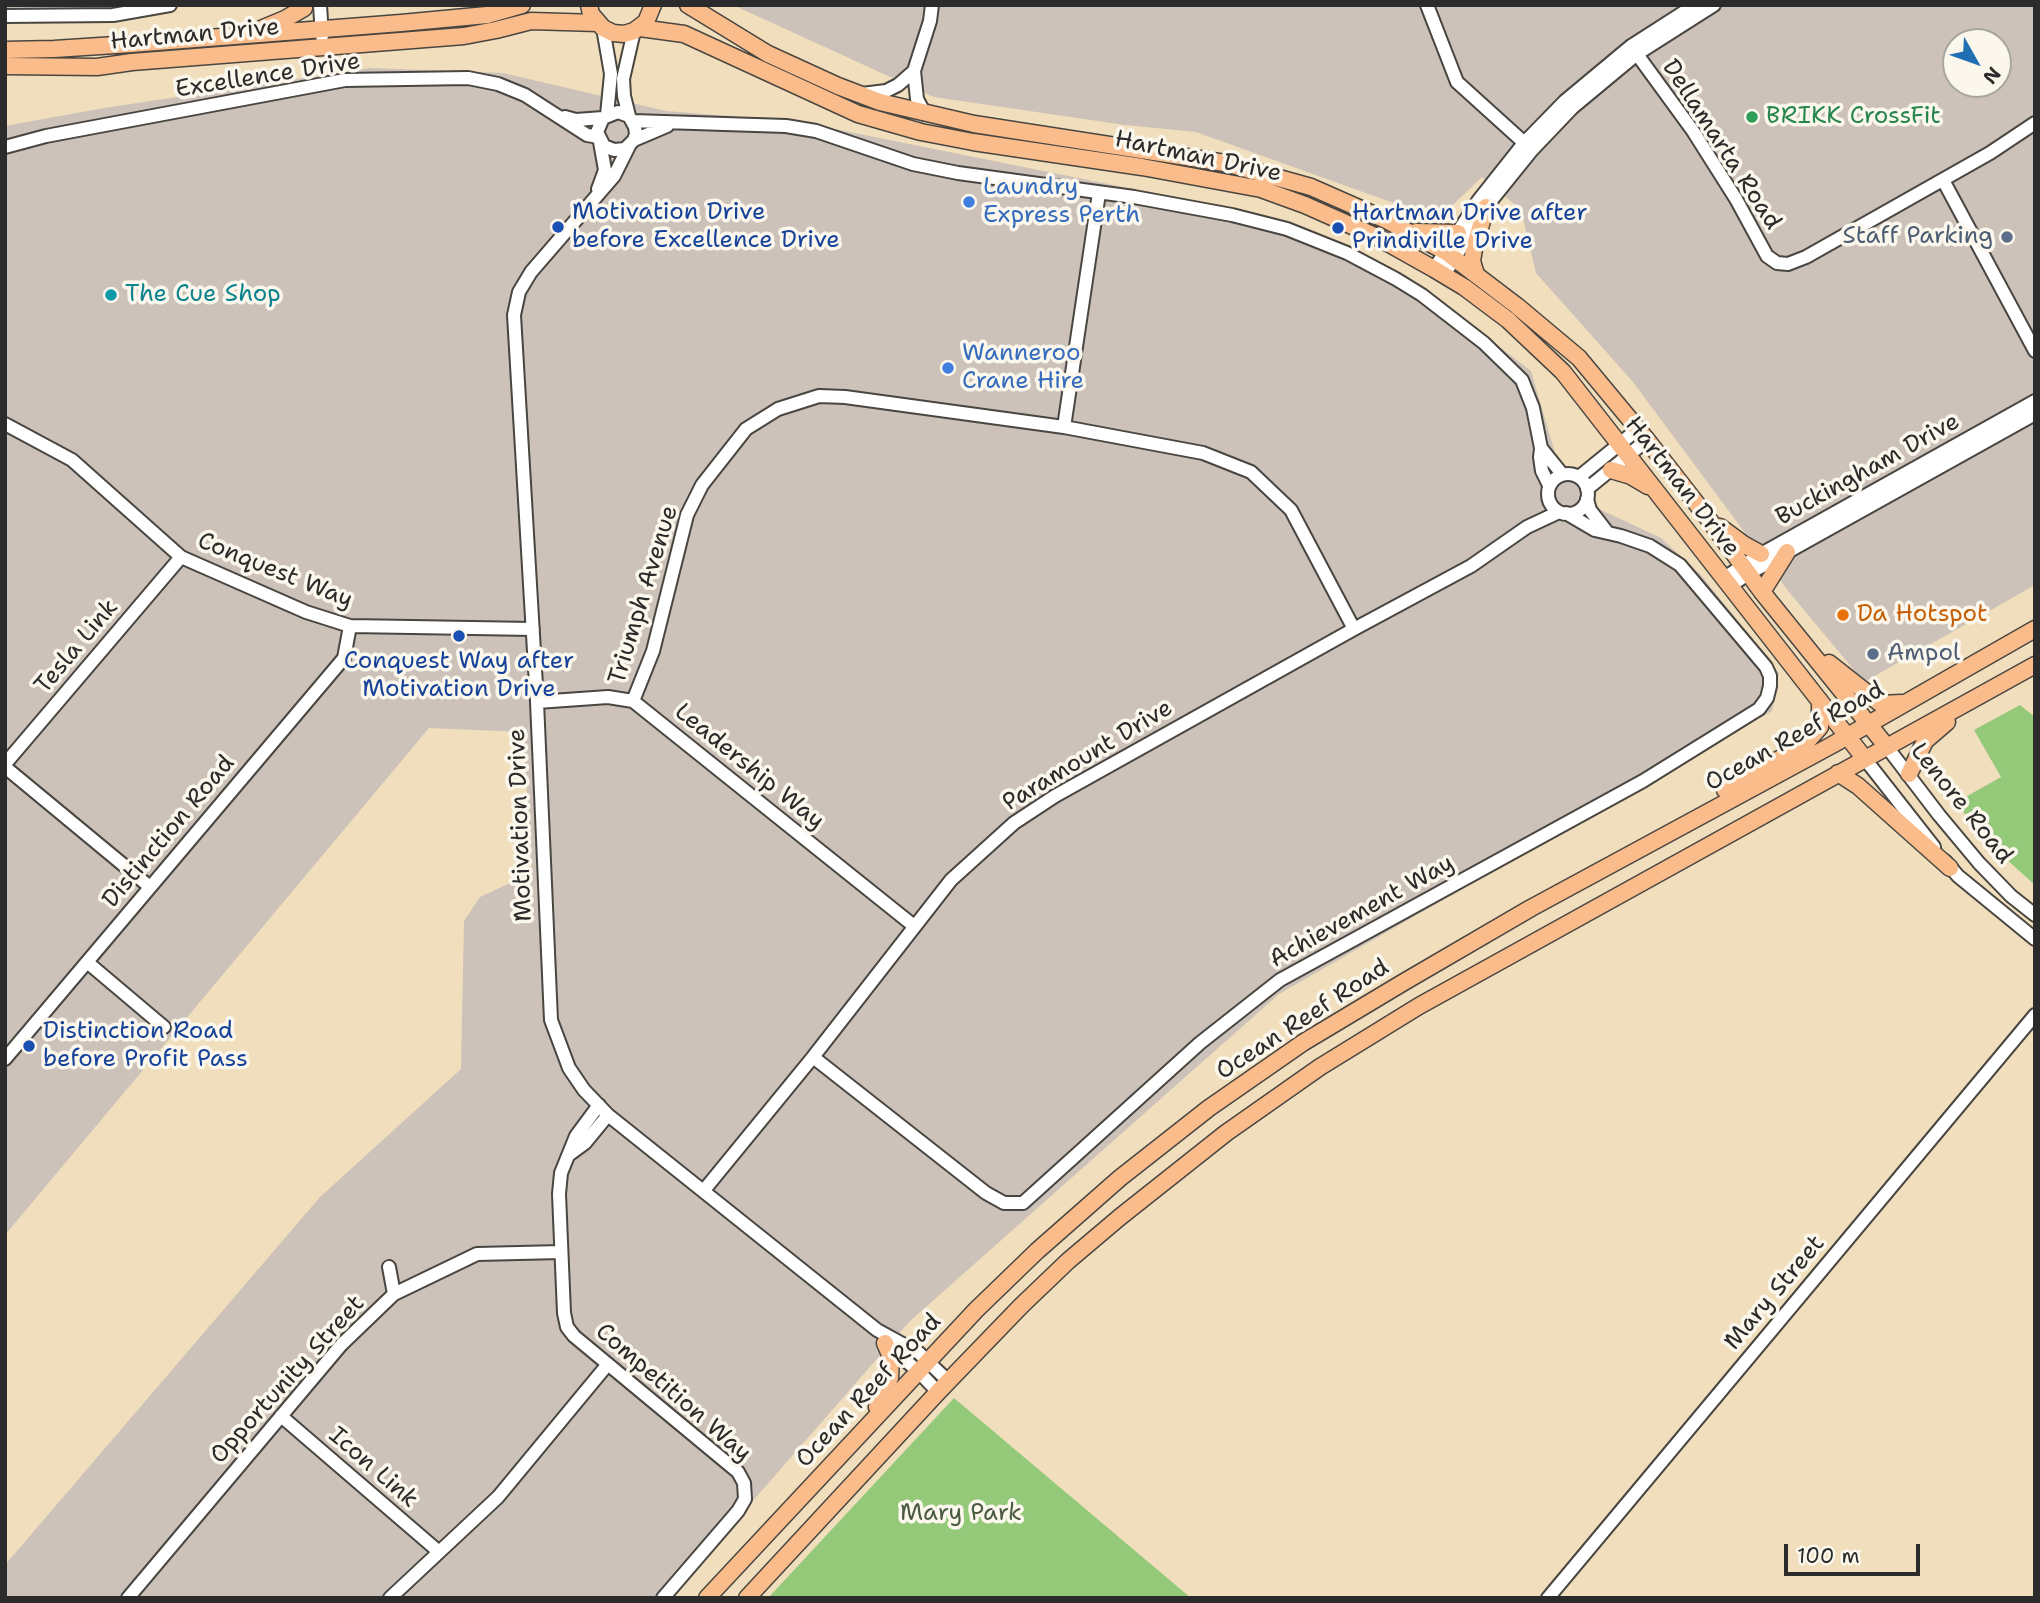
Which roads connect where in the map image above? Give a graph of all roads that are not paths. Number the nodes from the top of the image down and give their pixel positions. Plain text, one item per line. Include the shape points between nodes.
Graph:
1 (170, 5) edge
2 (522, 5) edge
3 (589, 5) edge
4 (653, 5) edge
5 (688, 5) edge
6 (932, 5) edge
7 (1427, 5) edge
8 (1695, 5) edge
9 (1714, 5) edge
10 (309, 6) edge
11 (39, 10) edge
12 (5, 16) edge
13 (600, 26) junction
14 (637, 29) junction
15 (314, 30) junction
16 (245, 34) junction
17 (316, 48) junction
18 (5, 50) edge
19 (1634, 50) junction
20 (5, 66) edge
21 (34, 66) junction
22 (914, 71) junction
23 (5, 77) edge
24 (859, 94) junction
25 (925, 114) junction
26 (605, 116) junction
27 (561, 117) junction
28 (631, 118) junction
29 (678, 123) junction
30 (2035, 123) edge
31 (599, 139) junction
32 (9, 143) edge
33 (632, 143) junction
34 (1528, 147) junction
35 (1943, 180) junction
36 (1099, 193) junction
37 (593, 199) junction
38 (1486, 207) junction
39 (1406, 231) junction
40 (1458, 233) junction
41 (1450, 255) junction
42 (1439, 272) junction
43 (1476, 274) junction
44 (2035, 351) edge
45 (2035, 401) edge
46 (2035, 414) edge
47 (5, 424) edge
48 (1063, 427) junction
49 (1642, 435) junction
50 (1541, 448) junction
51 (1623, 450) junction
52 (1611, 470) junction
53 (1562, 474) junction
54 (1579, 477) junction
55 (1548, 489) junction
56 (1656, 491) junction
57 (1587, 494) junction
58 (1563, 512) junction
59 (1707, 517) junction
60 (1527, 527) junction
61 (1607, 532) junction
62 (1787, 552) junction
63 (1762, 554) junction
64 (181, 557) junction
65 (1744, 570) junction
66 (1727, 582) junction
67 (1762, 592) junction
68 (1787, 623) junction
69 (350, 626) junction
70 (533, 629) junction
71 (1354, 629) junction
72 (2035, 629) edge
73 (2031, 667) edge
74 (1820, 700) junction
75 (633, 701) junction
76 (537, 702) junction
77 (1903, 702) junction
78 (1867, 724) junction
79 (1847, 736) junction
80 (1887, 747) junction
81 (1865, 759) junction
82 (5, 765) edge
83 (1838, 773) junction
84 (1909, 775) junction
85 (1658, 839) junction
86 (1950, 868) junction
87 (150, 887) junction
88 (2035, 915) edge
89 (914, 926) junction
90 (2035, 939) edge
91 (87, 962) junction
92 (2035, 1015) edge
93 (164, 1027) dead end
94 (8, 1050) edge
95 (813, 1057) junction
96 (604, 1110) junction
97 (705, 1189) junction
98 (561, 1252) junction
99 (388, 1267) dead end
100 (394, 1294) junction
101 (881, 1336) junction
102 (608, 1364) junction
103 (923, 1366) junction
104 (943, 1386) junction
105 (281, 1416) junction
106 (862, 1430) junction
107 (438, 1551) junction
108 (128, 1598) edge
109 (390, 1598) edge
110 (663, 1598) edge
111 (707, 1598) edge
112 (747, 1598) edge
113 (1548, 1598) edge

1 - 11 street via 113,15
2 - 15 main road, Hartman Drive via 487,15
3 - 13 main road
4 - 14 main road via 651,15
5 - 24 main road, Hartman Drive via 768,54
6 - 22 street
7 - 34 street via 1457,82
8 - 19 street
9 - 19 street
10 - 15 street
10 - 16 main road
11 - 12 street
13 - 14 main road, Hartman Drive via 613,33
13 - 17 main road, Hartman Drive via 531,20 464,36
13 - 26 street via 611,74
14 - 28 street via 623,79
14 - 42 main road, Hartman Drive via 684,34 858,114 921,132 1261,190 1377,237
15 - 16 main road, Hartman Drive
15 - 17 street
16 - 18 main road, Hartman Drive
17 - 21 main road, Hartman Drive via 97,67
19 - 34 street via 1565,101
19 - 35 street, Dellamarta Road via 1693,131 1767,256 1777,263 1796,262
20 - 21 main road, Hartman Drive
21 - 23 main road
22 - 24 street via 886,92
22 - 25 street via 916,97
24 - 25 main road, Hartman Drive
25 - 39 main road, Hartman Drive via 1225,163 1311,187
26 - 27 street, Excellence Drive
26 - 28 street via 618,112
26 - 31 street via 598,127
27 - 31 street, Excellence Drive
27 - 32 street, Excellence Drive via 498,83 468,78 345,80
28 - 29 street
28 - 33 street via 636,134
29 - 33 street via 657,128
29 - 36 street via 796,128 842,138 913,164
30 - 35 street, Dellamarta Road
31 - 33 street via 614,150
31 - 37 street, Motivation Drive via 605,170
33 - 37 street, Motivation Drive via 619,170
34 - 38 street
34 - 40 street via 1478,201
35 - 44 street
36 - 48 street
36 - 50 street via 1287,229 1396,279 1484,343 1522,380
37 - 70 street, Motivation Drive via 531,272 519,292 514,316
38 - 41 street
38 - 43 main road via 1472,261
39 - 40 main road
39 - 41 main road, Hartman Drive
40 - 41 street
41 - 42 street
41 - 43 main road, Hartman Drive
42 - 51 main road, Hartman Drive via 1508,320 1563,372
43 - 49 main road, Hartman Drive via 1579,358
45 - 63 street, Buckingham Drive
46 - 62 street, Buckingham Drive
47 - 64 street, Conquest Way via 72,460
48 - 71 street, Triumph Avenue via 1202,453 1251,472 1291,510
48 - 75 street, Triumph Avenue via 819,396 778,409 746,429 702,485 687,515 653,651
49 - 51 street
49 - 59 main road, Hartman Drive
50 - 53 street
50 - 55 street
51 - 52 street
51 - 54 street
51 - 56 main road, Hartman Drive
52 - 56 main road
52 - 57 street
53 - 54 street
53 - 55 street
54 - 57 street
55 - 58 street via 1552,507
55 - 60 street, Paramount Drive
56 - 66 main road, Hartman Drive
57 - 58 street via 1581,508
57 - 61 street via 1590,510
58 - 60 street, Paramount Drive
58 - 61 street, Achievement Way
59 - 63 main road
59 - 65 main road, Hartman Drive
60 - 71 street, Paramount Drive via 1471,566
61 - 95 street, Achievement Way via 1650,547 1680,565 1766,667 1770,686 1759,709 1643,781 1280,980 1200,1043 1023,1203 1004,1203 986,1193
62 - 65 street, Buckingham Drive
62 - 67 main road
63 - 65 street, Buckingham Drive
64 - 69 street, Conquest Way via 306,612
64 - 82 street, Tesla Link
65 - 66 street, Buckingham Drive
65 - 67 main road, Hartman Drive
66 - 74 main road, Hartman Drive
67 - 68 main road, Hartman Drive
68 - 77 main road via 1838,672 1881,704
68 - 78 main road, Hartman Drive
69 - 70 street, Conquest Way
69 - 87 street, Distinction Road via 344,658
70 - 76 street, Motivation Drive
71 - 89 street, Paramount Drive via 1014,823 951,880
72 - 77 main road, Ocean Reef Road
73 - 80 main road, Ocean Reef Road
73 - 84 main road via 1931,734
74 - 79 main road, Hartman Drive
74 - 85 main road via 1820,727 1804,745 1710,799
75 - 76 street via 608,697
75 - 89 street, Leadership Way
76 - 96 street, Motivation Drive via 551,1020 569,1068
77 - 78 main road, Ocean Reef Road
78 - 79 main road, Ocean Reef Road
78 - 80 main road, Hartman Drive
79 - 81 main road, Hartman Drive
79 - 85 main road, Ocean Reef Road
80 - 81 main road, Ocean Reef Road
80 - 84 street, Lenore Road
81 - 83 main road, Ocean Reef Road
81 - 86 street, Lenore Road
82 - 87 street
83 - 86 main road
83 - 104 main road, Ocean Reef Road via 1320,1066 1226,1133 1068,1261
84 - 88 street, Lenore Road via 1979,863
85 - 103 main road, Ocean Reef Road via 1315,1035 1209,1108 1037,1251
86 - 90 street, Lenore Road
87 - 91 street, Distinction Road
89 - 95 street, Paramount Drive
91 - 93 street
91 - 94 street, Distinction Road
92 - 113 street, Mary Street
95 - 97 street, Paramount Drive
96 - 97 street, Motivation Drive
96 - 98 street, Competition Way via 576,1136 561,1173
97 - 101 street, Motivation Drive
98 - 100 street, Opportunity Street via 477,1254
98 - 102 street, Competition Way via 567,1327
99 - 100 street
100 - 105 street, Opportunity Street via 341,1345
101 - 103 street, Motivation Drive
101 - 106 main road via 891,1357 890,1378
102 - 107 street via 498,1497
102 - 110 street, Competition Way via 738,1472 744,1483 745,1499 738,1511
103 - 104 street, Motivation Drive
103 - 106 main road, Ocean Reef Road
104 - 112 main road, Ocean Reef Road
105 - 107 street, Icon Link
105 - 108 street, Opportunity Street
106 - 111 main road, Ocean Reef Road
107 - 109 street

